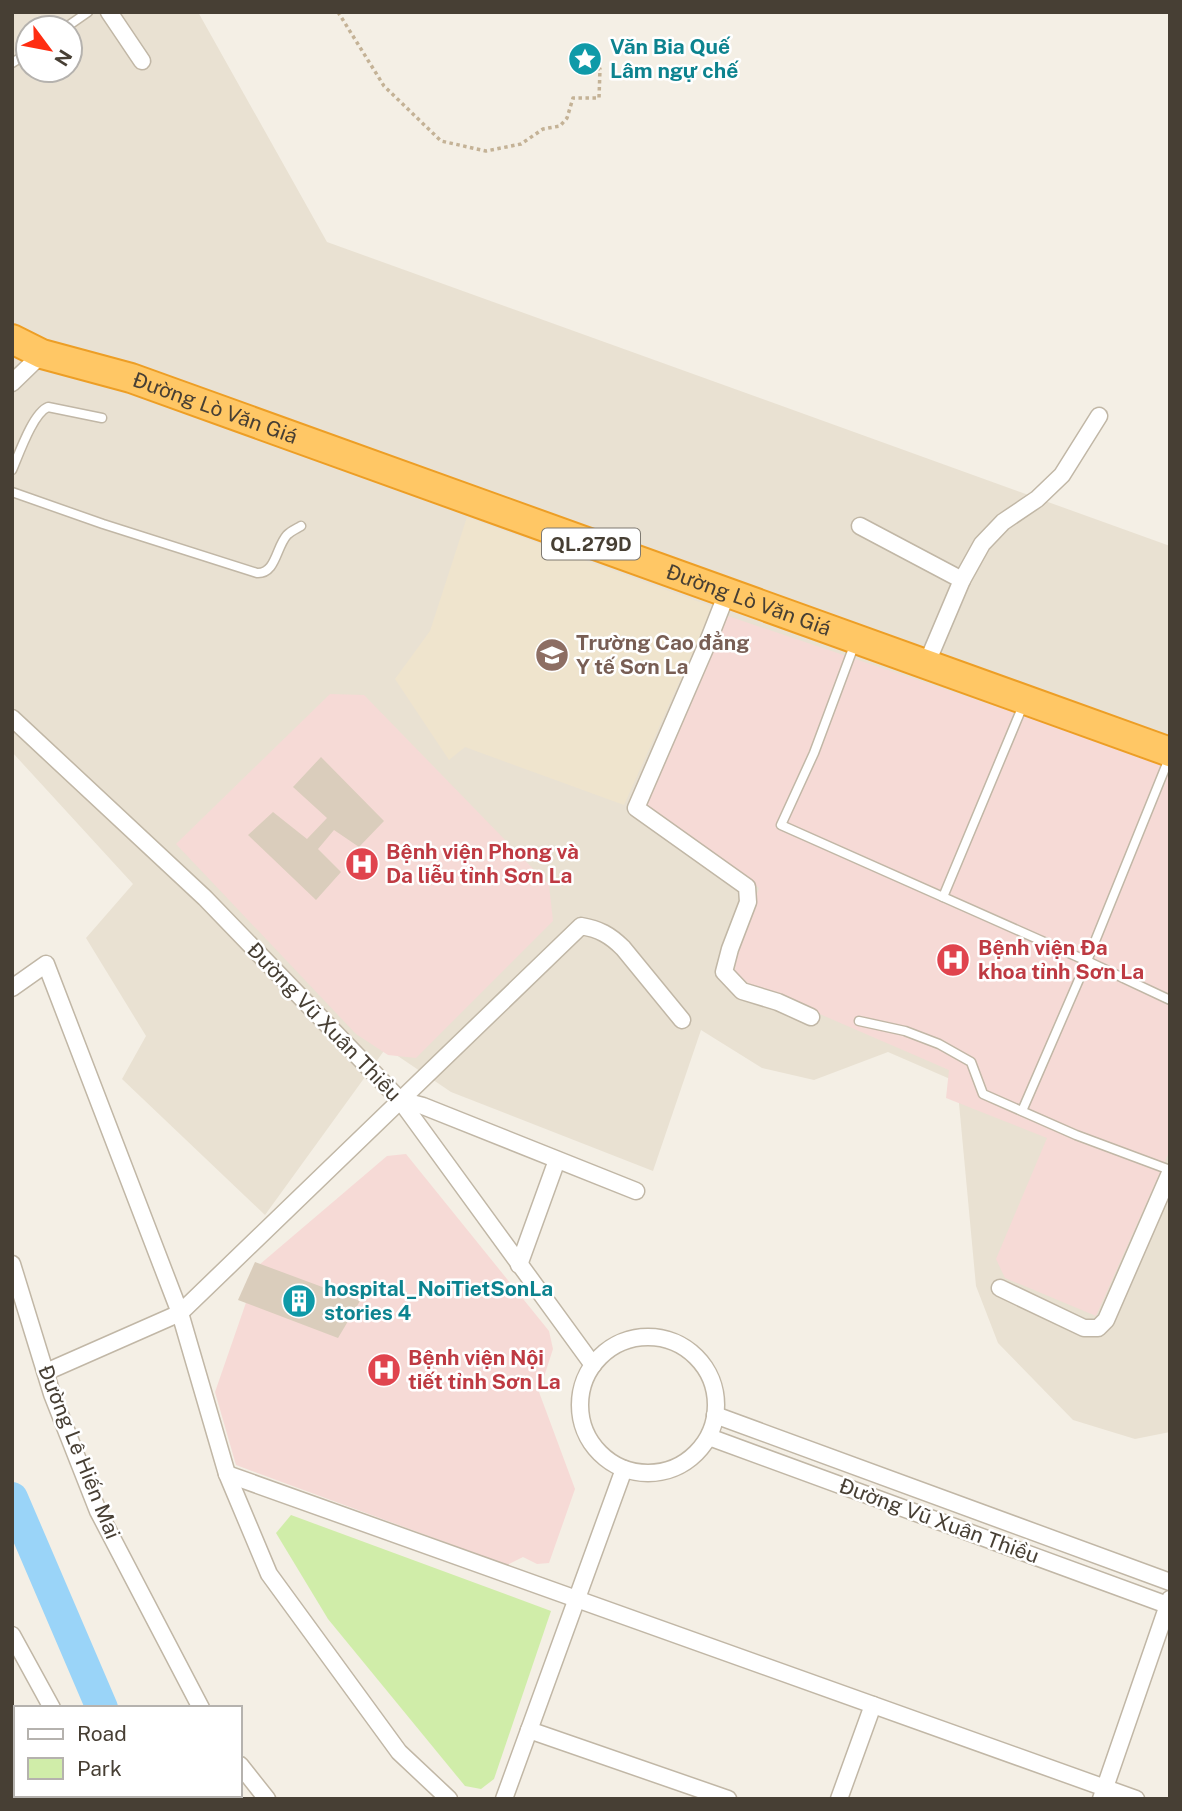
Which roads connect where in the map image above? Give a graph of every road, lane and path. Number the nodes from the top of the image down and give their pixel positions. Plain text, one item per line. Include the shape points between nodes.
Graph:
1 (109, 12) edge
2 (338, 12) edge
3 (142, 61) dead end
4 (593, 67) dead end
5 (12, 339) edge
6 (42, 354) junction
7 (12, 383) edge
8 (1099, 416) dead end
9 (102, 418) dead end
10 (12, 470) edge
11 (12, 492) edge
12 (301, 526) dead end
13 (860, 526) dead end
14 (962, 580) junction
15 (727, 593) junction
16 (856, 640) junction
17 (926, 665) junction
18 (1026, 700) junction
19 (12, 718) edge
20 (1170, 754) edge
21 (943, 897) junction
22 (1087, 961) junction
23 (12, 988) edge
24 (1170, 1000) edge
25 (811, 1017) dead end
26 (682, 1020) dead end
27 (859, 1021) dead end
28 (400, 1100) junction
29 (1023, 1111) junction
30 (557, 1160) junction
31 (1170, 1171) edge
32 (636, 1191) dead end
33 (12, 1264) edge
34 (519, 1265) junction
35 (1000, 1287) dead end
36 (180, 1313) junction
37 (593, 1364) junction
38 (46, 1372) junction
39 (715, 1415) junction
40 (709, 1437) junction
41 (624, 1469) junction
42 (227, 1474) junction
43 (1170, 1582) edge
44 (577, 1599) junction
45 (1169, 1603) edge
46 (12, 1635) edge
47 (873, 1705) junction
48 (51, 1706) edge
49 (200, 1706) edge
50 (529, 1730) junction
51 (242, 1768) edge
52 (1103, 1793) edge
53 (267, 1799) edge
54 (449, 1799) edge
55 (504, 1799) edge
56 (728, 1799) edge
57 (839, 1799) edge
58 (1136, 1799) edge

1 - 3 street
2 - 4 path via 384,86 441,141 486,150 521,144 543,129 561,126 573,98 599,98 600,69
5 - 6 highway, Đường Lò Văn Giá / QL.279D
6 - 7 street
6 - 15 highway, Đường Lò Văn Giá / QL.279D via 131,378
8 - 14 street via 1062,475 992,533
9 - 10 lane via 45,408
11 - 12 lane via 257,573 268,570 288,534
13 - 14 street
14 - 17 street
15 - 16 highway, Đường Lò Văn Giá / QL.279D
15 - 25 street via 636,808 747,887 748,902 724,972 742,990
16 - 17 highway, Đường Lò Văn Giá / QL.279D
16 - 21 lane via 814,753 781,825
17 - 18 highway, Đường Lò Văn Giá / QL.279D
18 - 20 highway, Đường Lò Văn Giá / QL.279D
18 - 21 lane
19 - 28 street, Đường Vũ Xuân Thiều via 205,898
20 - 22 lane
21 - 22 lane
22 - 24 lane
22 - 29 lane
23 - 36 street via 46,964
26 - 28 street via 613,937 581,926
27 - 29 lane via 939,1044 971,1062 983,1094
28 - 30 street via 424,1105
28 - 34 street, Đường Vũ Xuân Thiều
28 - 36 street
29 - 31 lane
30 - 32 street
30 - 34 street
31 - 35 street via 1098,1328 1084,1328
33 - 38 street, Đường Lê Hiến Mai
34 - 37 street, Đường Vũ Xuân Thiều
36 - 38 street
36 - 42 street
37 - 39 street via 630,1339 674,1342 693,1354 707,1371 715,1392
37 - 41 street via 579,1407 583,1429 595,1449
38 - 49 street, Đường Lê Hiến Mai via 98,1511
39 - 40 street
39 - 43 street, Đường Vũ Xuân Thiều
40 - 41 street via 677,1468 655,1474
40 - 45 street, Đường Vũ Xuân Thiều
41 - 44 street
42 - 44 street
42 - 54 street via 269,1574 399,1752
44 - 47 street
44 - 50 street
45 - 52 street
46 - 48 street
47 - 52 street
47 - 57 street
50 - 55 street
50 - 56 street
51 - 53 street
52 - 58 street

